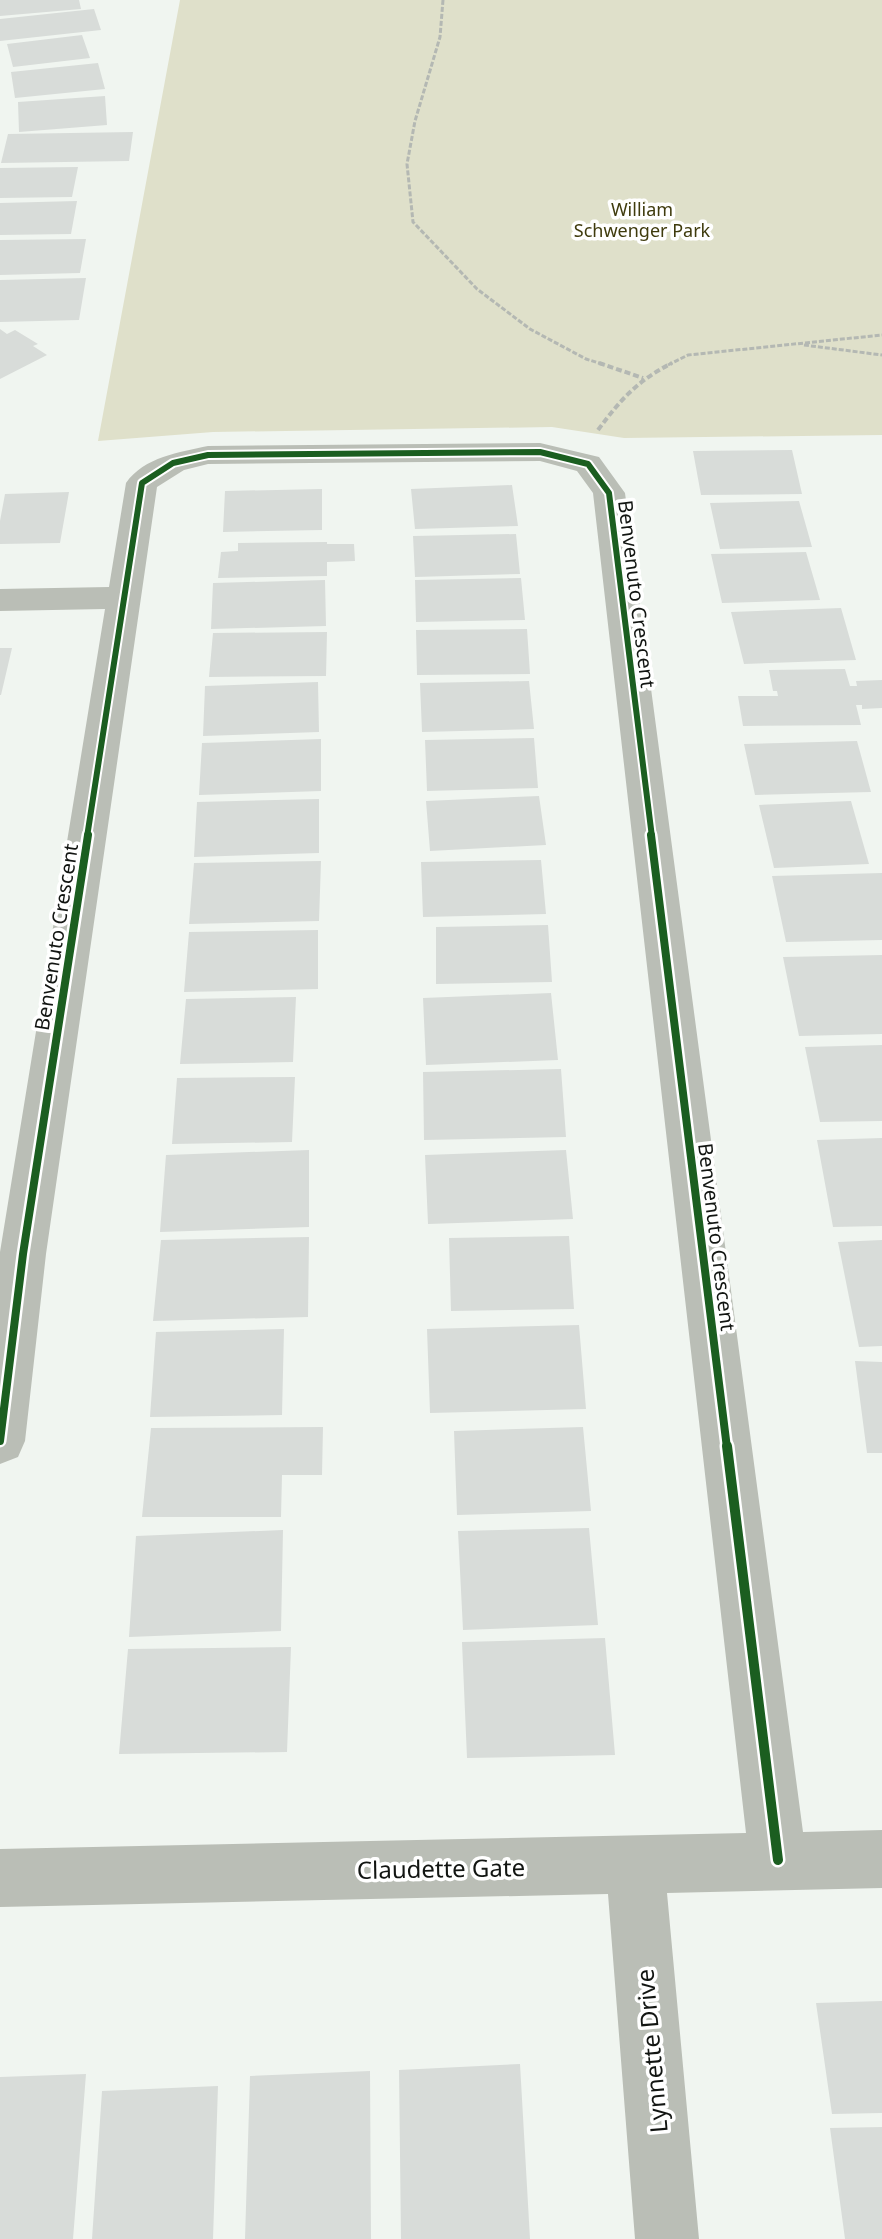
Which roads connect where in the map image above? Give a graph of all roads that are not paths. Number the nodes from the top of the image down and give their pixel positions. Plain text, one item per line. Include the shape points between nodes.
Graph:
1 (124, 598) junction
2 (0, 600) edge
3 (0, 1441) edge
4 (882, 1859) edge
5 (778, 1860) junction
6 (635, 1864) junction
7 (0, 1878) edge
8 (667, 2239) edge

1 - 2 street
1 - 3 street, Benvenuto Crescent via 23,1254
1 - 5 street, Benvenuto Crescent via 142,483 173,463 208,455 540,452 588,464 609,493
4 - 5 street, Claudette Gate
5 - 6 street, Claudette Gate
6 - 7 street, Claudette Gate
6 - 8 street, Lynnette Drive

